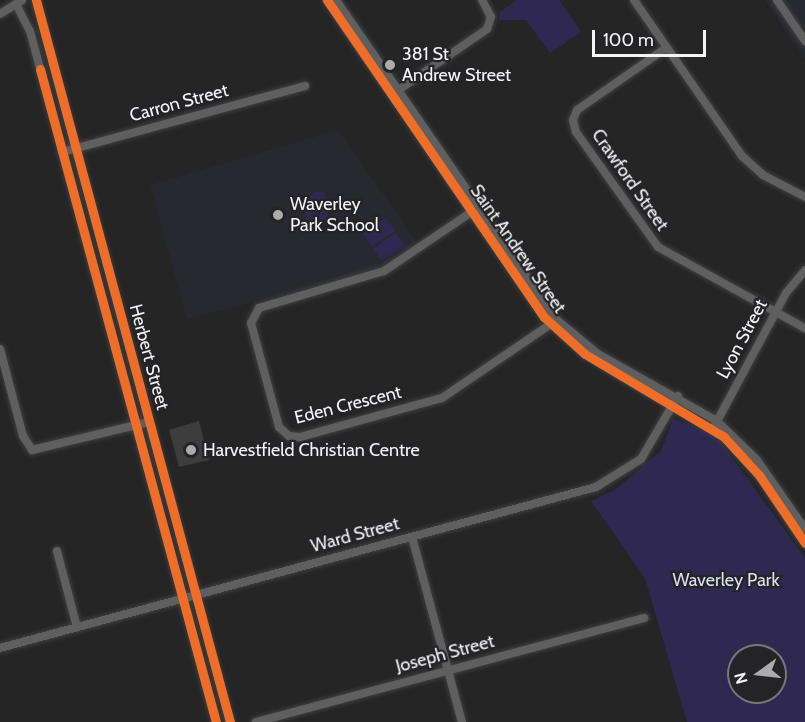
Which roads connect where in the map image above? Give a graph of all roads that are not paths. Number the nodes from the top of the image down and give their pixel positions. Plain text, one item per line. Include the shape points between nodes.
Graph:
1 (36, 0) edge
2 (327, 0) edge
3 (336, 0) edge
4 (482, 0) edge
5 (634, 0) edge
6 (777, 0) edge
7 (19, 2) edge
8 (0, 14) edge
9 (805, 41) edge
10 (666, 48) junction
11 (305, 86) dead end
12 (394, 92) junction
13 (76, 148) junction
14 (62, 152) junction
15 (805, 197) edge
16 (474, 210) junction
17 (805, 270) edge
18 (112, 282) junction
19 (98, 286) junction
20 (776, 312) junction
21 (554, 322) junction
22 (805, 328) edge
23 (0, 350) edge
24 (676, 400) junction
25 (149, 422) junction
26 (715, 424) junction
27 (136, 426) junction
28 (805, 529) edge
29 (412, 537) junction
30 (805, 543) edge
31 (57, 551) dead end
32 (196, 595) junction
33 (182, 598) junction
34 (644, 618) dead end
35 (76, 627) junction
36 (0, 648) edge
37 (448, 670) junction
38 (216, 722) edge
39 (230, 722) edge
40 (256, 722) edge
41 (462, 722) edge

1 - 13 street, Herbert Street
2 - 12 street, Saint Andrew Street
3 - 12 street, Saint Andrew Street
4 - 12 street via 491,17 487,29
5 - 10 street
6 - 9 street
7 - 8 street
7 - 14 street, Herbert Street
10 - 15 street via 742,156 763,175
10 - 20 street, Crawford Street via 582,105 573,120 576,132 658,247
11 - 13 street, Carron Street
12 - 16 street, Saint Andrew Street
13 - 14 street, Carron Street
13 - 18 street, Herbert Street
14 - 19 street, Herbert Street
16 - 21 street, Saint Andrew Street
16 - 21 street, Eden Crescent via 384,271 259,308 251,323 279,427 289,436 300,436 442,398
17 - 20 street, Lyon Street
18 - 19 street
18 - 25 street, Herbert Street
19 - 27 street, Herbert Street
20 - 22 street, Crawford Street
20 - 26 street, Lyon Street
21 - 24 street, Saint Andrew Street via 598,354
23 - 27 street via 23,436 32,450
24 - 26 street, Saint Andrew Street
24 - 29 street, Ward Street via 647,452 608,482
25 - 27 street
25 - 32 street, Herbert Street
26 - 28 street, Saint Andrew Street via 757,460
26 - 30 street, Saint Andrew Street via 748,462
27 - 33 street, Herbert Street
29 - 32 street, Ward Street
29 - 37 street
31 - 35 street
32 - 33 street, Ward Street
32 - 39 street, Herbert Street
33 - 35 street, Ward Street
33 - 38 street, Herbert Street
34 - 37 street, Joseph Street
35 - 36 street, Ward Street
37 - 40 street, Joseph Street
37 - 41 street

